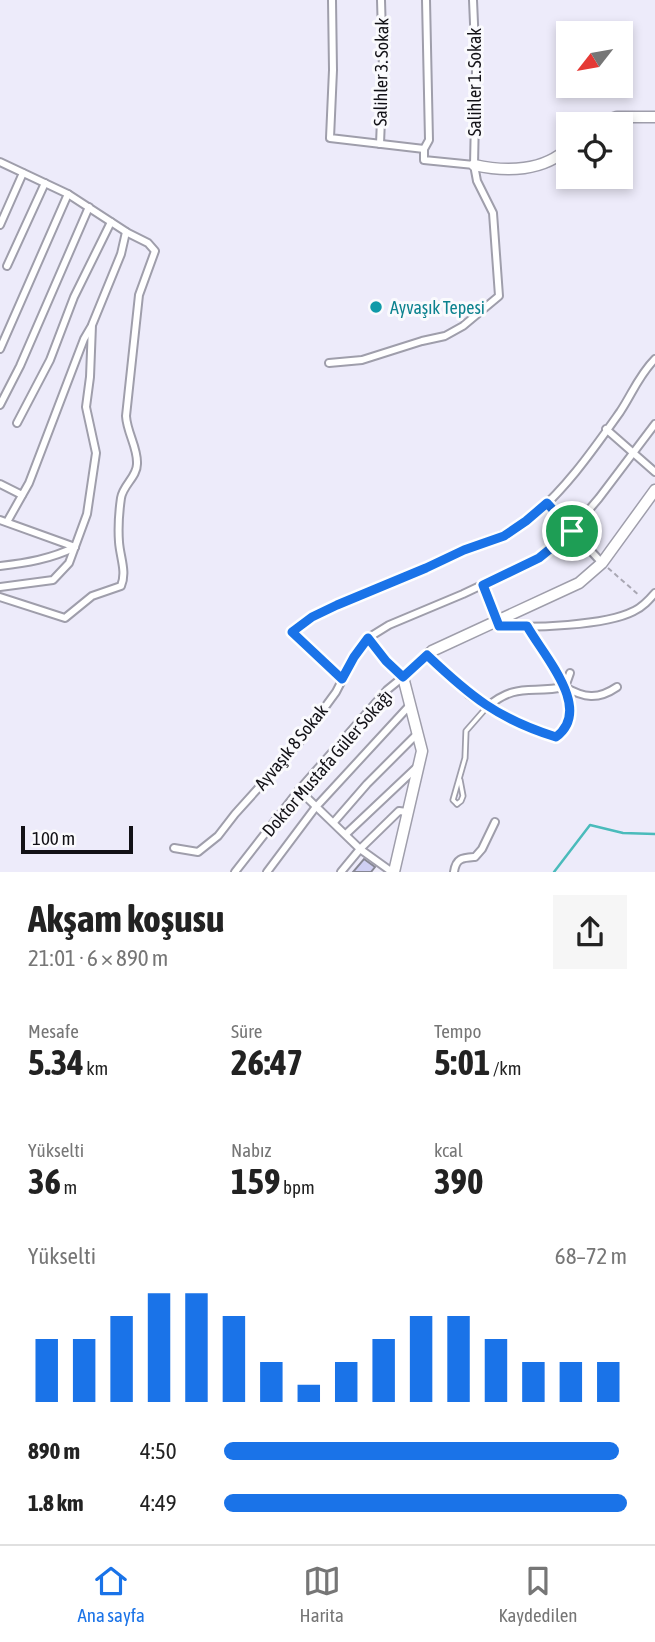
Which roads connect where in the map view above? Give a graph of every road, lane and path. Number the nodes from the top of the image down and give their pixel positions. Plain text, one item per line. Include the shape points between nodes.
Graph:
1 (332, 0) edge
2 (381, 0) edge
3 (426, 0) edge
4 (473, 0) edge
5 (633, 117) edge
6 (655, 117) edge
7 (380, 144) junction
8 (424, 149) junction
9 (556, 157) edge
10 (0, 162) edge
11 (474, 165) junction
12 (23, 173) junction
13 (45, 183) junction
14 (68, 194) junction
15 (89, 207) junction
16 (111, 222) junction
17 (0, 225) edge
18 (126, 232) junction
19 (8, 266) dead end
20 (92, 326) junction
21 (0, 349) edge
22 (655, 359) edge
23 (329, 363) dead end
24 (0, 405) edge
25 (17, 423) dead end
26 (655, 424) edge
27 (606, 429) junction
28 (632, 453) junction
29 (655, 472) edge
30 (0, 484) edge
31 (655, 490) edge
32 (22, 495) junction
33 (547, 503) junction
34 (3, 521) edge
35 (572, 531) junction
36 (75, 547) junction
37 (602, 563) junction
38 (0, 566) edge
39 (483, 585) junction
40 (0, 587) edge
41 (655, 593) edge
42 (0, 597) edge
43 (647, 602) junction
44 (496, 620) junction
45 (527, 626) junction
46 (368, 638) junction
47 (427, 655) junction
48 (570, 673) dead end
49 (403, 677) junction
50 (342, 679) junction
51 (565, 687) junction
52 (617, 687) dead end
53 (410, 705) junction
54 (487, 707) junction
55 (418, 733) junction
56 (420, 764) junction
57 (459, 778) junction
58 (299, 790) junction
59 (315, 808) junction
60 (407, 811) junction
61 (334, 822) junction
62 (495, 822) dead end
63 (346, 834) junction
64 (174, 848) dead end
65 (360, 849) junction
66 (235, 872) edge
67 (267, 872) edge
68 (341, 872) edge
69 (393, 872) edge
70 (454, 872) edge

1 - 7 street via 330,138
2 - 7 street, Salihler 3. Sokak
3 - 8 street via 429,140
4 - 11 street, Salihler 1. Sokak
5 - 6 street
7 - 8 street
8 - 11 street via 424,160
9 - 11 street via 505,170
10 - 12 street
11 - 23 street via 493,213 499,296 445,336 362,360
12 - 13 street
12 - 17 street
13 - 14 street
13 - 19 street
14 - 15 street
14 - 21 street
15 - 16 street
15 - 24 street
16 - 18 street
16 - 25 street
18 - 20 street
18 - 42 street via 155,251 139,295 126,416 138,463 121,495 121,586 92,596 65,618
20 - 32 street
20 - 36 street via 86,408 96,453 87,514
22 - 27 street
26 - 28 street, Ayvaşık 8 Sokak
27 - 28 street
27 - 33 street
28 - 29 street
28 - 35 street, Ayvaşık 8 Sokak
30 - 32 street
31 - 37 street, Doktor Mustafa Güler Sokağı
32 - 34 street
33 - 35 street
33 - 50 street via 504,536 337,605 292,632
34 - 36 street
35 - 37 street
35 - 39 street, Ayvaşık 8 Sokak via 539,558
36 - 38 street via 24,564
36 - 40 street via 69,563 53,580
37 - 43 path
37 - 44 street, Doktor Mustafa Güler Sokağı via 579,583
39 - 44 street
39 - 46 street, Ayvaşık 8 Sokak
41 - 43 street
43 - 45 street via 635,611 609,618
44 - 45 street via 499,626
44 - 47 street, Doktor Mustafa Güler Sokağı
45 - 51 street
46 - 49 street
46 - 50 street, Ayvaşık 8 Sokak
47 - 49 street, Doktor Mustafa Güler Sokağı
47 - 54 street
48 - 51 street
49 - 53 street
49 - 58 street, Doktor Mustafa Güler Sokağı
50 - 64 street, Ayvaşık 8 Sokak via 298,744 218,836 198,852
51 - 52 street via 579,696 593,697
51 - 54 street via 508,692
51 - 54 street via 571,715 556,737
53 - 55 street
53 - 59 street
54 - 57 lane via 466,731
55 - 56 street
55 - 61 street
56 - 60 street
56 - 63 street
57 - 57 lane via 453,800 457,804 463,796
58 - 59 street
58 - 66 street, Doktor Mustafa Güler Sokağı
59 - 61 street
59 - 67 street
60 - 65 street via 399,811
60 - 69 street
61 - 63 street
62 - 70 street via 482,849 475,857 461,858
63 - 65 street
65 - 68 street
65 - 69 street

